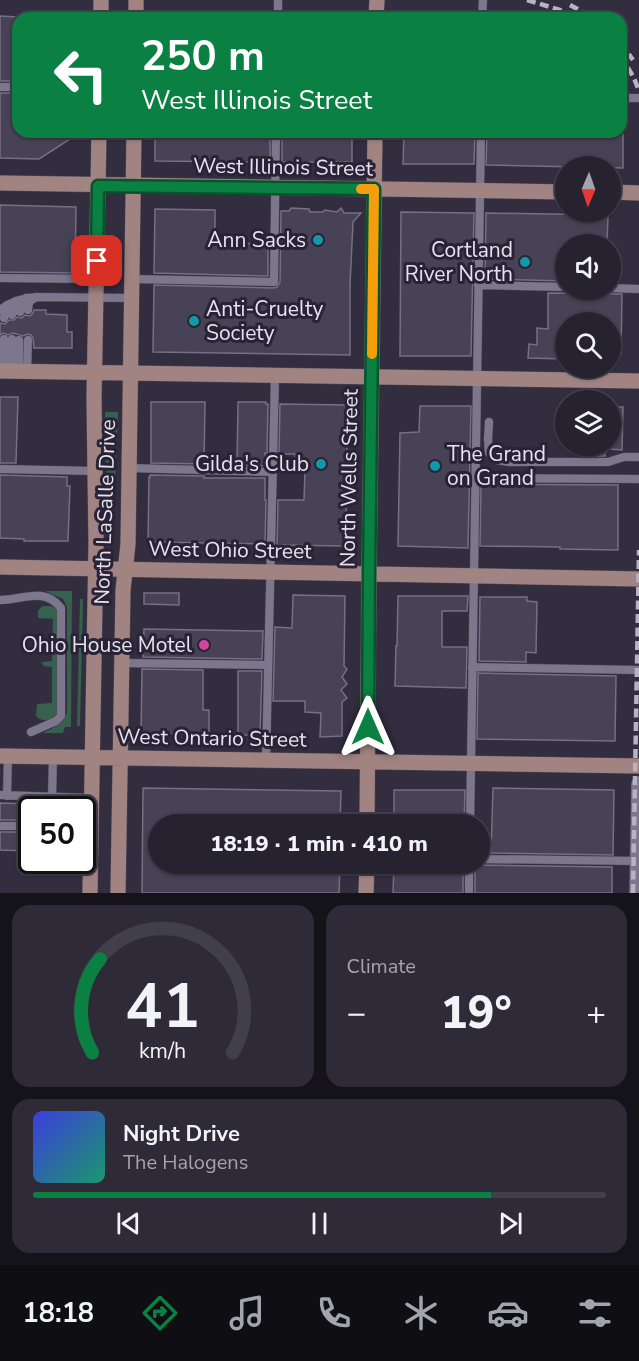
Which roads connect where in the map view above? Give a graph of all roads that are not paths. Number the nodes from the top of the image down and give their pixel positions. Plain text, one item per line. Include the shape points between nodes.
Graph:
1 (99, 138) edge
2 (134, 138) edge
3 (276, 138) edge
4 (375, 138) edge
5 (481, 138) edge
6 (0, 183) edge
7 (98, 186) junction
8 (133, 186) junction
9 (276, 188) junction
10 (374, 189) junction
11 (480, 191) junction
12 (555, 192) edge
13 (621, 192) edge
14 (639, 193) edge
15 (0, 278) edge
16 (96, 279) junction
17 (132, 279) junction
18 (478, 285) junction
19 (555, 287) edge
20 (621, 288) edge
21 (639, 289) edge
22 (37, 297) junction
23 (26, 298) junction
24 (96, 298) junction
25 (131, 298) junction
26 (16, 301) junction
27 (13, 313) edge
28 (12, 371) edge
29 (95, 372) junction
30 (130, 372) junction
31 (275, 375) junction
32 (371, 376) junction
33 (477, 378) junction
34 (639, 381) edge
35 (489, 422) dead end
36 (639, 457) edge
37 (550, 463) junction
38 (0, 468) edge
39 (128, 468) junction
40 (94, 471) junction
41 (273, 472) junction
42 (475, 478) junction
43 (550, 478) junction
44 (639, 479) edge
45 (0, 567) edge
46 (95, 569) junction
47 (125, 569) junction
48 (270, 572) junction
49 (369, 574) junction
50 (474, 576) junction
51 (639, 579) edge
52 (0, 600) edge
53 (122, 663) junction
54 (268, 665) junction
55 (472, 667) junction
56 (639, 670) edge
57 (31, 732) dead end
58 (4, 756) edge
59 (53, 757) junction
60 (92, 757) junction
61 (120, 758) junction
62 (266, 760) junction
63 (368, 761) junction
64 (471, 763) junction
65 (639, 766) edge
66 (639, 784) edge
67 (4, 796) edge
68 (52, 796) edge
69 (92, 796) edge
70 (367, 814) edge
71 (470, 814) edge
72 (0, 826) edge
73 (18, 826) edge
74 (490, 858) edge
75 (638, 861) edge
76 (89, 874) edge
77 (366, 874) edge
78 (469, 874) edge
79 (90, 893) edge
80 (118, 893) edge
81 (366, 893) edge
82 (469, 893) edge
83 (637, 893) edge

1 - 7 main road, North LaSalle Drive
2 - 8 main road, North LaSalle Drive
3 - 9 lane
4 - 10 main road, North Wells Street
5 - 11 lane
6 - 7 main road, West Illinois Street
7 - 8 main road, West Illinois Street
7 - 16 main road, North LaSalle Drive
8 - 9 main road, West Illinois Street
8 - 17 main road, North LaSalle Drive
9 - 10 main road, West Illinois Street
9 - 17 lane via 274,282
10 - 11 main road, West Illinois Street
10 - 32 main road, North Wells Street
11 - 12 main road, West Illinois Street
11 - 18 lane
13 - 14 main road
15 - 16 lane
16 - 24 main road, North LaSalle Drive
17 - 25 main road, North LaSalle Drive
18 - 19 lane
18 - 33 lane
20 - 21 lane
22 - 23 lane
22 - 24 lane
22 - 27 lane
23 - 26 lane
23 - 27 lane
24 - 25 lane
24 - 29 main road, North LaSalle Drive
25 - 30 main road, North LaSalle Drive
26 - 27 lane
26 - 27 lane via 8,305
28 - 28 lane via 16,340
28 - 29 main road
29 - 30 main road
29 - 40 main road, North LaSalle Drive
30 - 31 main road
30 - 39 main road, North LaSalle Drive
31 - 32 main road
31 - 41 lane
32 - 33 main road
32 - 49 main road, North Wells Street
33 - 34 main road
33 - 42 lane
35 - 37 lane via 489,453 497,460
36 - 37 lane
37 - 43 lane
38 - 40 lane
39 - 41 lane
39 - 47 main road, North LaSalle Drive
40 - 46 main road, North LaSalle Drive
41 - 48 lane
42 - 43 lane
42 - 50 lane
43 - 44 lane
45 - 46 main road, West Ohio Street
46 - 47 main road, West Ohio Street
46 - 60 main road, North LaSalle Drive
47 - 48 main road, West Ohio Street
47 - 53 main road, North LaSalle Drive
48 - 49 main road, West Ohio Street
48 - 54 lane
49 - 50 main road, West Ohio Street
49 - 63 main road, North Wells Street
50 - 51 main road, West Ohio Street
50 - 55 lane
52 - 57 lane via 33,595 56,601 62,608 61,716
53 - 54 lane
53 - 61 main road, North LaSalle Drive
54 - 62 lane
55 - 56 lane
55 - 64 lane
58 - 59 main road, West Ontario Street
58 - 67 lane
59 - 60 main road, West Ontario Street
59 - 68 lane
60 - 61 main road, West Ontario Street
60 - 69 main road, North LaSalle Drive
61 - 62 main road, West Ontario Street
61 - 80 main road, North LaSalle Drive
62 - 63 main road, West Ontario Street
63 - 64 main road, West Ontario Street
63 - 70 main road, North Wells Street
64 - 65 main road, West Ontario Street
64 - 71 lane
66 - 75 street
72 - 73 lane
74 - 75 lane
75 - 83 street
76 - 79 main road, North LaSalle Drive
77 - 81 main road
78 - 82 lane

